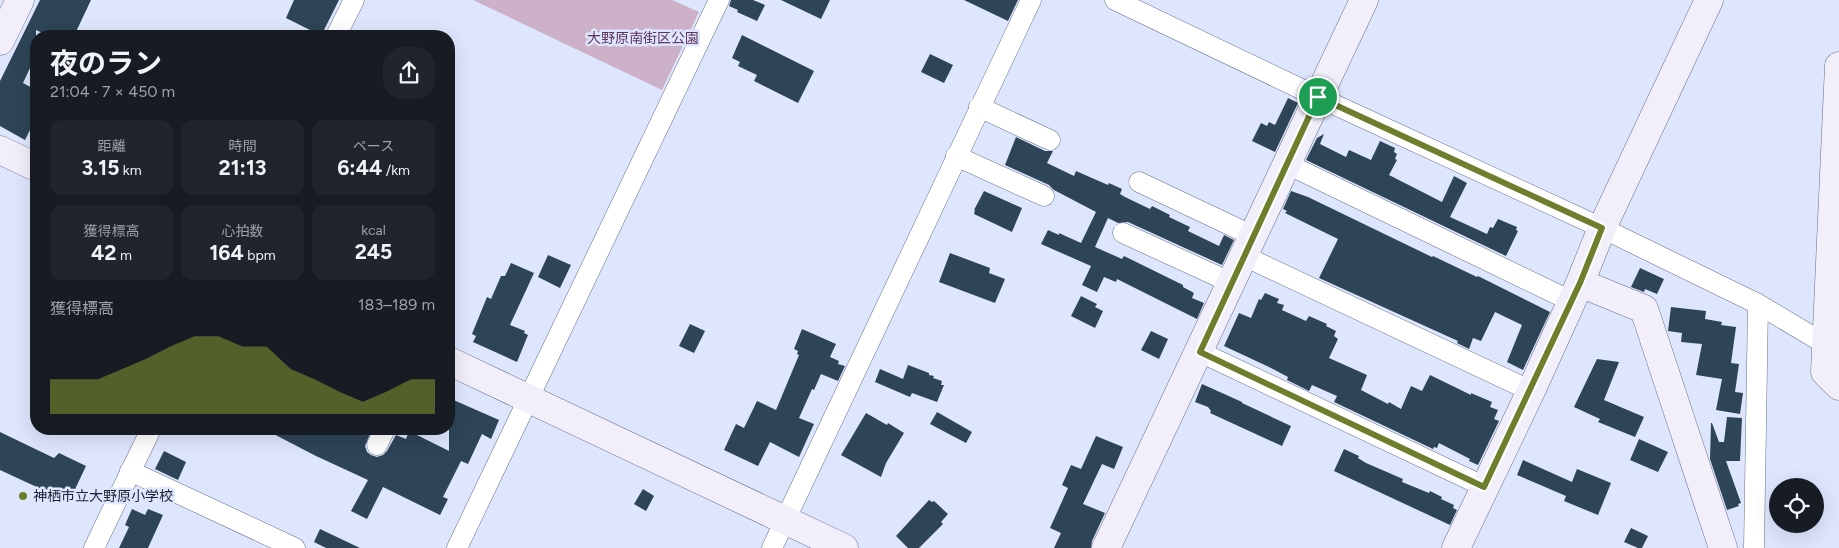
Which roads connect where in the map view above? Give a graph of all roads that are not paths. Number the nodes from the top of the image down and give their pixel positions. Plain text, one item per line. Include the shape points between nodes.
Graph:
1 (20, 0) edge
2 (354, 0) edge
3 (718, 0) edge
4 (1031, 0) edge
5 (1115, 0) edge
6 (1364, 0) edge
7 (1709, 0) edge
8 (339, 30) edge
9 (0, 41) edge
10 (1839, 66) edge
11 (1318, 97) junction
12 (979, 107) junction
13 (1050, 140) dead end
14 (0, 150) edge
15 (956, 156) junction
16 (30, 164) edge
17 (1287, 164) junction
18 (1139, 182) dead end
19 (1044, 196) dead end
20 (1602, 228) junction
21 (1123, 233) dead end
22 (1249, 246) junction
23 (1232, 283) junction
24 (1575, 292) junction
25 (1758, 304) junction
26 (1832, 345) edge
27 (1200, 352) junction
28 (455, 365) edge
29 (1839, 386) edge
30 (1531, 390) junction
31 (528, 399) junction
32 (148, 435) edge
33 (130, 471) junction
34 (1484, 487) junction
35 (785, 521) junction
36 (94, 548) edge
37 (295, 548) edge
38 (457, 548) edge
39 (772, 548) edge
40 (844, 548) edge
41 (1106, 548) edge
42 (1456, 548) edge
43 (1724, 548) edge
44 (1754, 548) edge

1 - 9 street
2 - 8 street
3 - 31 street
4 - 12 street
5 - 11 street
6 - 11 street
7 - 20 street
10 - 26 street
11 - 17 street
11 - 20 street
12 - 13 street
12 - 15 street
14 - 16 street
15 - 19 street
15 - 35 street
17 - 22 street
17 - 24 street
18 - 22 street
20 - 24 street
20 - 25 street
21 - 23 street
22 - 23 street
22 - 30 street
23 - 27 street
24 - 30 street
24 - 43 street via 1644,309
25 - 26 street
25 - 44 street
26 - 29 street via 1825,372
27 - 34 street
27 - 41 street
28 - 31 street
30 - 34 street
31 - 35 street
31 - 38 street
32 - 33 street
33 - 36 street
33 - 37 street
34 - 42 street
35 - 39 street
35 - 40 street

